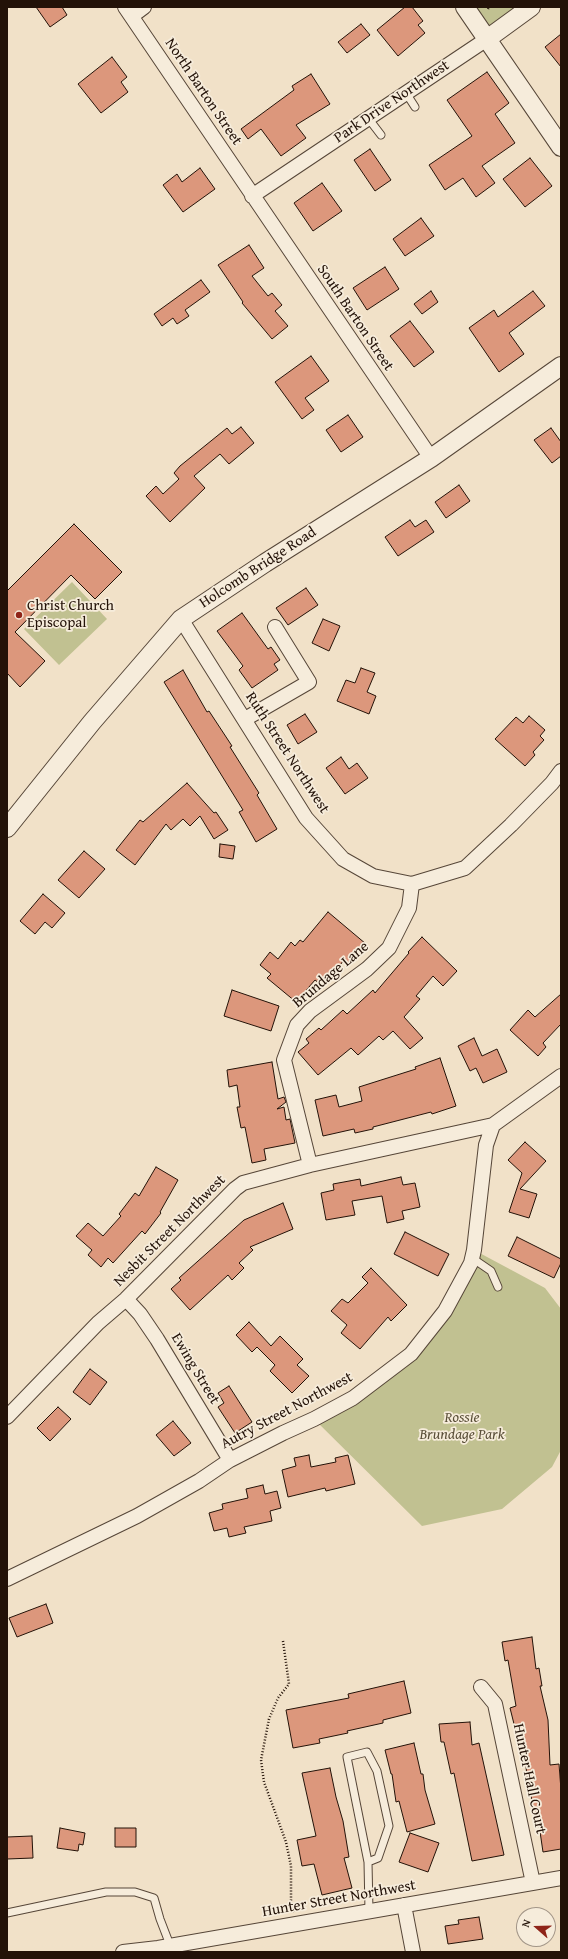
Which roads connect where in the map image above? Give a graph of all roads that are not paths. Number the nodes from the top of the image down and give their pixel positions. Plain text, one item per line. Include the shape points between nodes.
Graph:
1 (144, 7) edge
2 (465, 7) edge
3 (531, 7) edge
4 (128, 12) edge
5 (487, 39) junction
6 (406, 93) junction
7 (415, 107) dead end
8 (368, 118) junction
9 (381, 135) dead end
10 (561, 147) edge
11 (252, 196) junction
12 (561, 366) edge
13 (431, 458) junction
14 (181, 619) junction
15 (275, 627) dead end
16 (245, 719) junction
17 (561, 771) edge
18 (7, 828) edge
19 (412, 884) junction
20 (561, 1076) edge
21 (493, 1125) junction
22 (310, 1165) junction
23 (472, 1258) junction
24 (498, 1287) dead end
25 (126, 1299) junction
26 (7, 1417) edge
27 (230, 1460) junction
28 (7, 1580) edge
29 (481, 1687) dead end
30 (368, 1862) junction
31 (561, 1878) edge
32 (533, 1883) junction
33 (404, 1905) junction
34 (369, 1911) junction
35 (7, 1913) edge
36 (162, 1948) edge
37 (123, 1952) edge
38 (413, 1952) edge

1 - 4 street
2 - 5 street
3 - 5 street, Park Drive Northwest
4 - 11 street, North Barton Street
5 - 6 street, Park Drive Northwest
5 - 10 street
6 - 7 lane
6 - 8 street, Park Drive Northwest
8 - 9 lane
8 - 11 street, Park Drive Northwest
11 - 13 street, South Barton Street
12 - 13 street, Holcomb Bridge Road
13 - 14 street, Holcomb Bridge Road
14 - 16 street, Ruth Street Northwest
14 - 18 street, Holcomb Bridge Road via 92,722
15 - 16 street via 309,682
16 - 19 street, Ruth Street Northwest via 306,818 343,859 373,876
17 - 19 street, Ruth Street Northwest via 511,825 464,868
19 - 22 street, Brundage Lane via 409,908 389,948 310,1011 297,1025 284,1060
20 - 21 street
21 - 22 street, Nesbit Street Northwest
21 - 23 street, Autry Street Northwest via 486,1145
22 - 25 street, Nesbit Street Northwest via 254,1179 234,1189
23 - 24 lane via 491,1271
23 - 27 street, Autry Street Northwest via 445,1311 411,1354 353,1398
25 - 26 street, Nesbit Street Northwest via 98,1323
25 - 27 street, Ewing Street via 140,1314
27 - 28 street, Autry Street Northwest via 137,1516
29 - 32 street, Hunter Hall Court via 496,1704
30 - 30 lane via 347,1758 368,1752 377,1770 389,1826 378,1858
30 - 34 lane
31 - 32 street, Hunter Street Northwest
32 - 33 street, Hunter Street Northwest
33 - 34 street, Hunter Street Northwest
33 - 38 street
34 - 36 street, Hunter Street Northwest
35 - 36 lane via 106,1892 135,1892 154,1898 160,1919
36 - 37 street, Hunter Street Northwest

